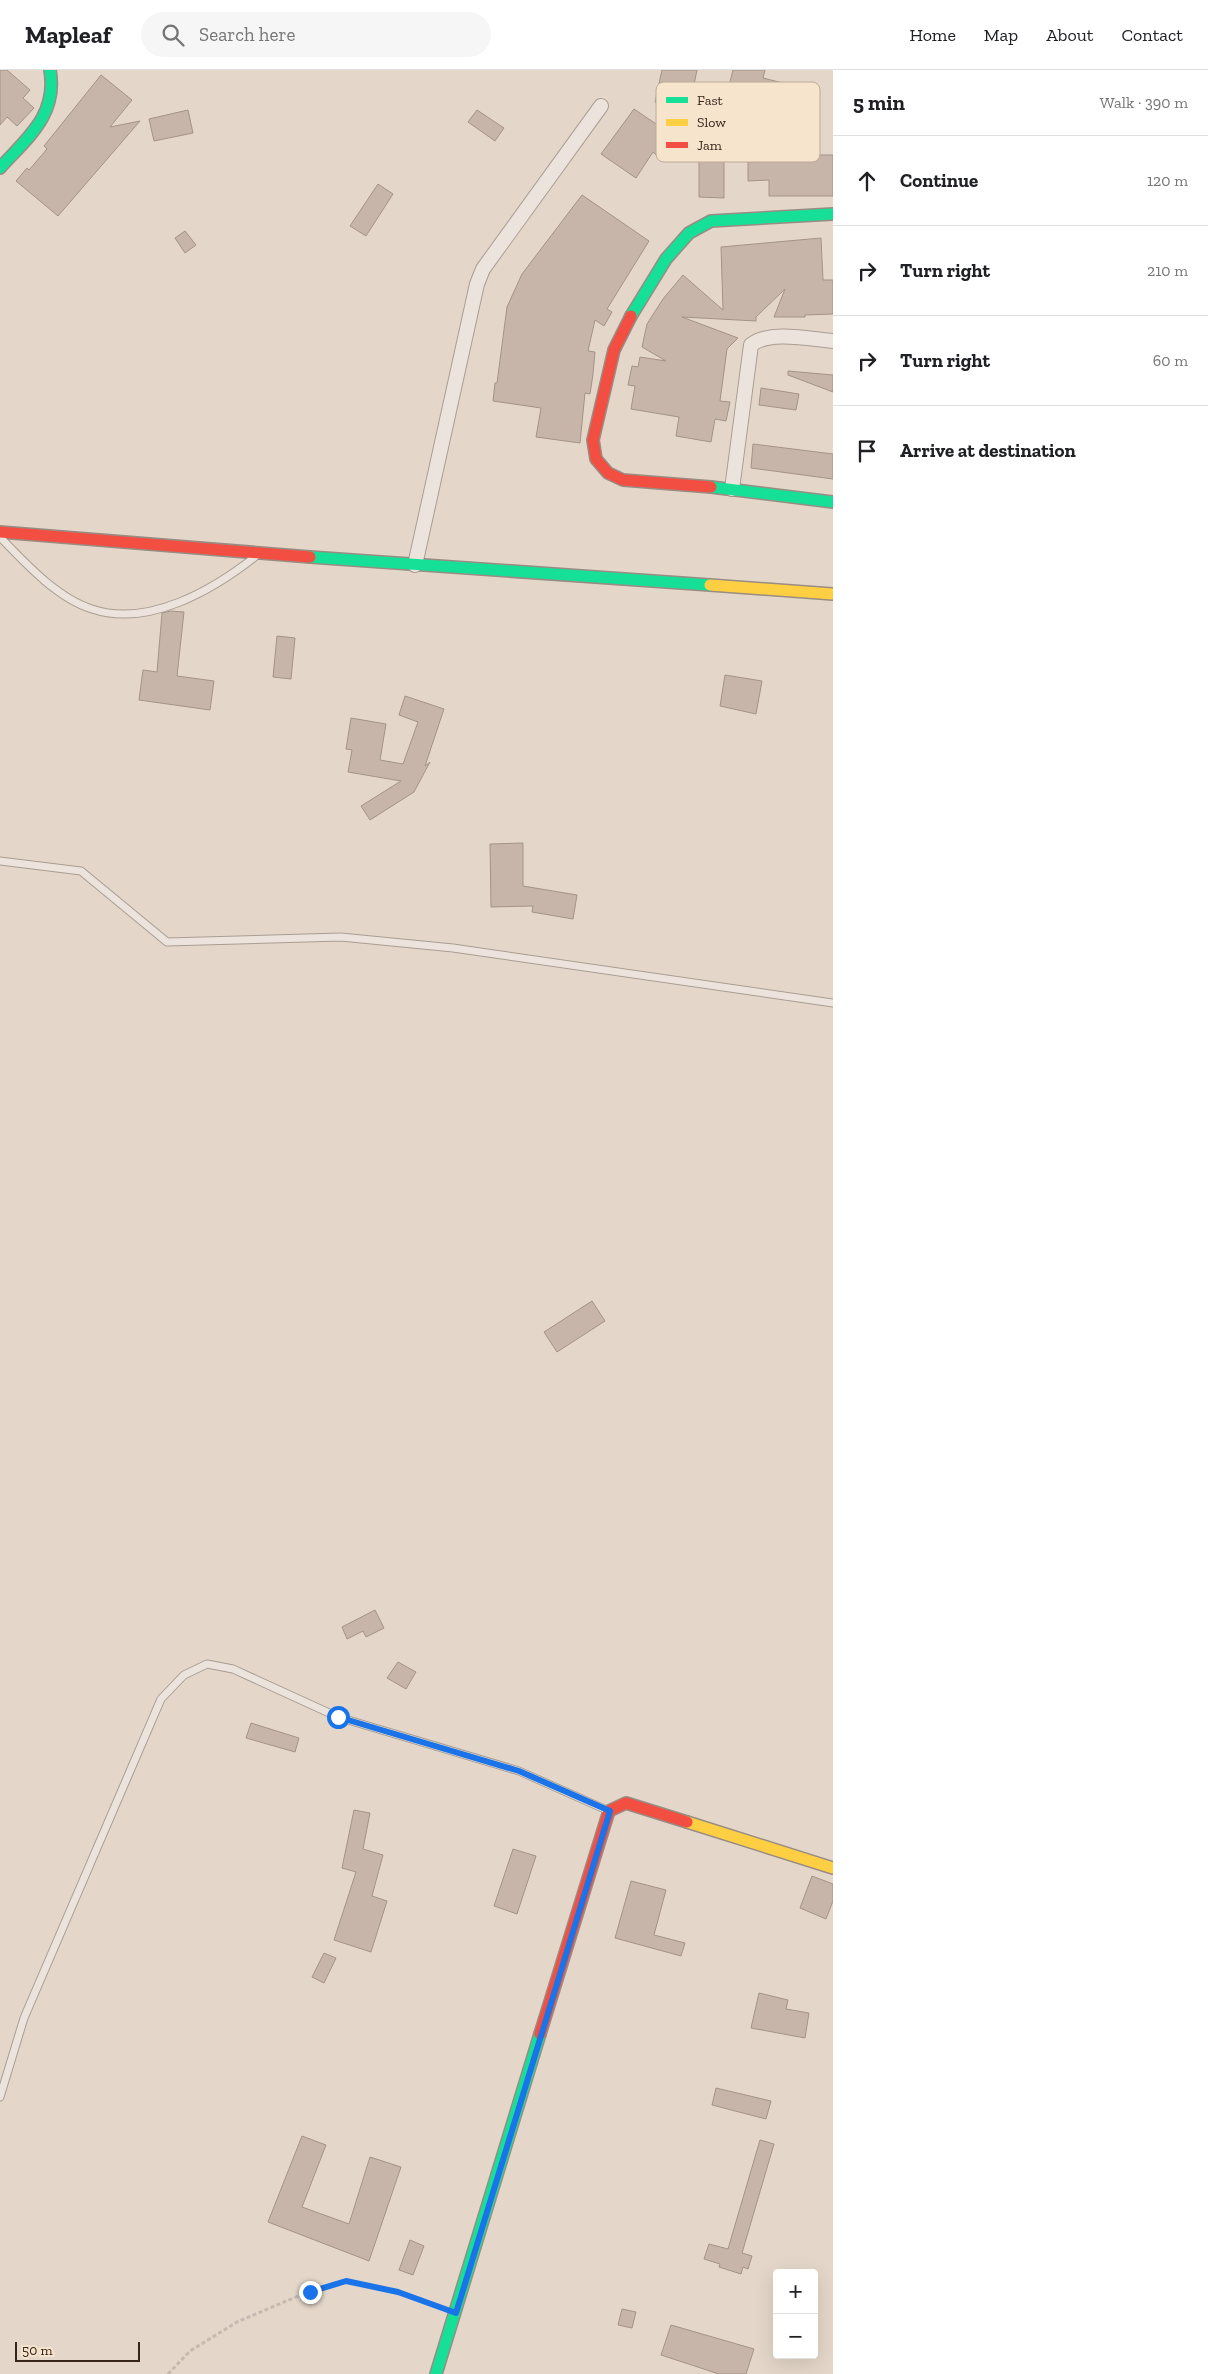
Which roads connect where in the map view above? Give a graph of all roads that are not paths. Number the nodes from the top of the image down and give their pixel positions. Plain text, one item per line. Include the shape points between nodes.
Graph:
1 (50, 70) edge
2 (601, 106) dead end
3 (0, 168) edge
4 (833, 214) edge
5 (833, 341) edge
6 (732, 489) junction
7 (833, 502) edge
8 (0, 532) edge
9 (0, 537) edge
10 (259, 553) junction
11 (415, 565) junction
12 (833, 594) edge
13 (0, 862) edge
14 (833, 1003) edge
15 (610, 1811) junction
16 (833, 1868) edge
17 (0, 2097) edge
18 (436, 2374) edge

1 - 3 street via 54,82 53,100 44,118
2 - 11 street via 483,269 476,284
4 - 6 street via 711,221 689,232 666,259 637,304 614,350 593,440 596,459 608,473 622,480
5 - 6 street via 768,336 751,345
6 - 7 street
8 - 10 street
9 - 10 lane via 56,590 92,609 116,614 175,606
10 - 11 street
11 - 12 street
13 - 14 lane via 81,871 167,942 340,937 453,948
15 - 16 street via 626,1803
15 - 17 lane via 519,1771 338,1717 232,1669 208,1664 184,1675 161,1700 24,2018
15 - 18 street

